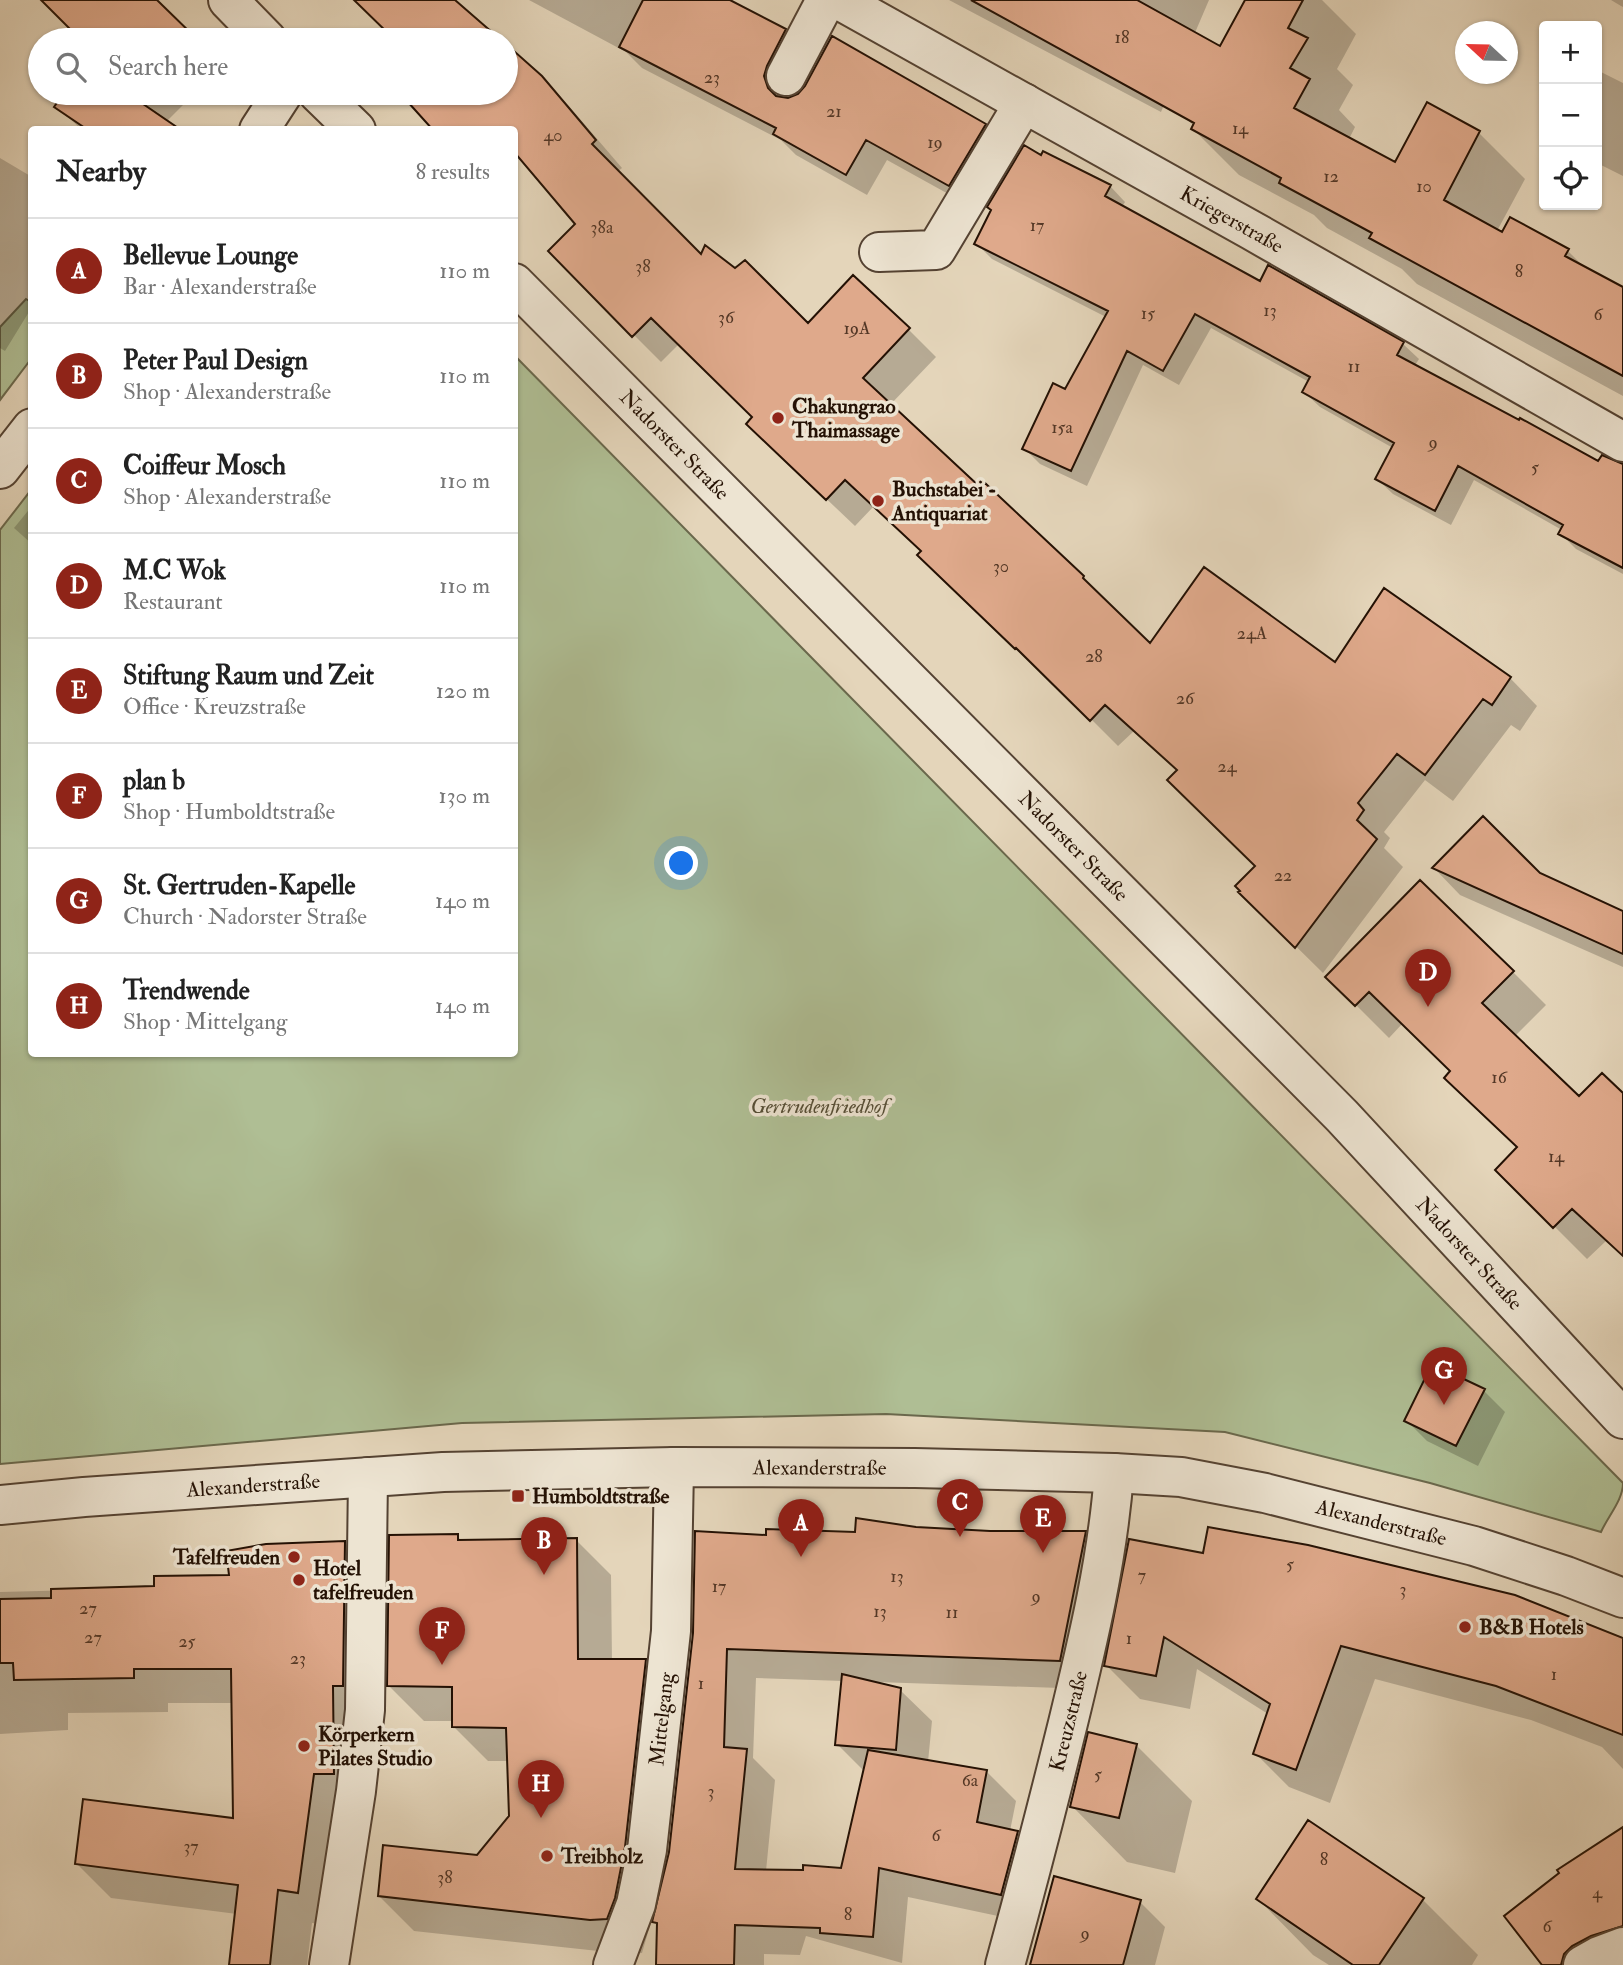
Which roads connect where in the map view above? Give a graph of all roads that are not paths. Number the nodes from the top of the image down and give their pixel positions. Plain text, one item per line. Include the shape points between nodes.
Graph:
1 (228, 0) edge
2 (826, 0) edge
3 (839, 0) edge
4 (255, 28) edge
5 (786, 76) dead end
6 (1024, 103) junction
7 (275, 105) edge
8 (330, 105) edge
9 (262, 126) edge
10 (352, 126) edge
11 (878, 252) dead end
12 (518, 288) edge
13 (28, 433) edge
14 (1623, 442) edge
15 (0, 469) edge
16 (1623, 1419) edge
17 (674, 1466) junction
18 (1114, 1473) junction
19 (368, 1477) junction
20 (0, 1505) edge
21 (1623, 1598) edge
22 (1623, 1947) edge
23 (330, 1965) edge
24 (613, 1965) edge
25 (1005, 1965) edge
26 (1583, 1965) edge

1 - 4 street
2 - 5 street
3 - 6 street, Kriegerstraße
6 - 11 street via 936,250
6 - 14 street, Kriegerstraße
7 - 9 street
8 - 10 street
12 - 16 street, Nadorster Straße via 1342,1116
13 - 15 street
17 - 18 street, Alexanderstraße
17 - 19 street, Alexanderstraße
17 - 24 street, Mittelgang via 671,1631 647,1850 636,1904
18 - 21 street, Alexanderstraße via 1181,1477 1265,1493 1474,1546
18 - 25 street, Kreuzstraße via 1087,1645
19 - 20 street, Alexanderstraße
19 - 23 street via 365,1710
22 - 26 street

